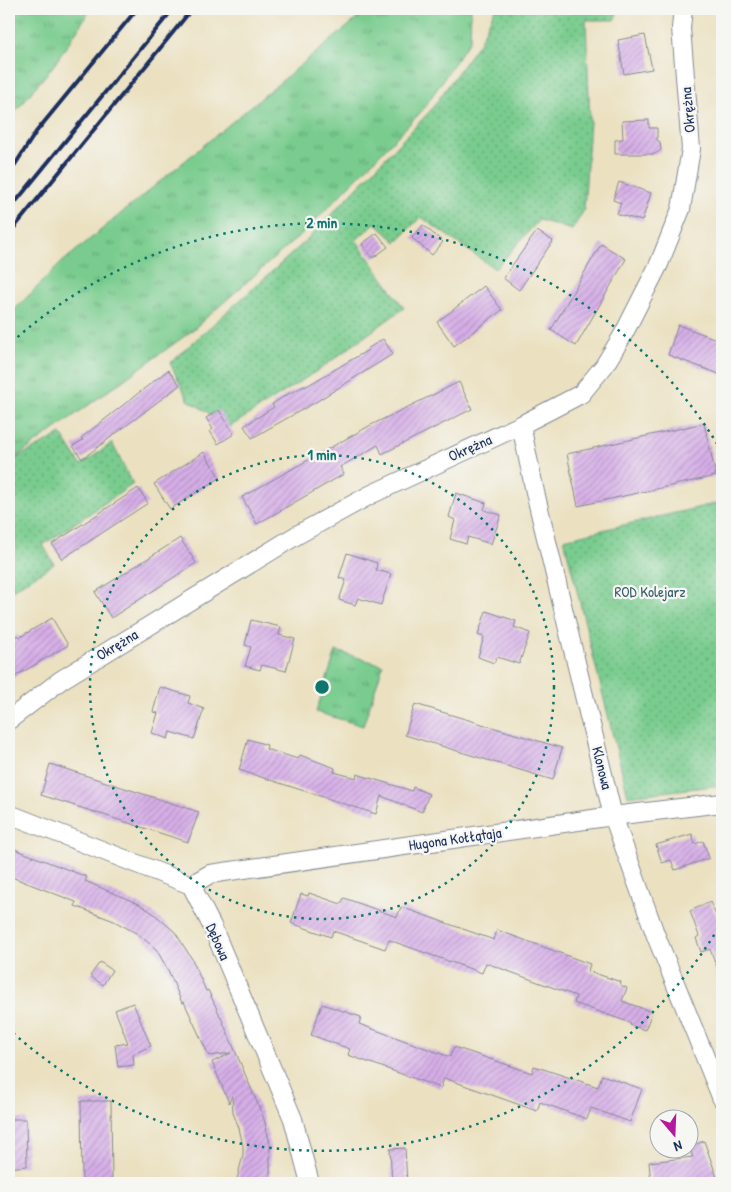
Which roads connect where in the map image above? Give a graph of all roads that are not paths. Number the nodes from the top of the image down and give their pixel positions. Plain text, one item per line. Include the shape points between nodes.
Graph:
1 (682, 9) edge
2 (521, 425) junction
3 (9, 720) edge
4 (722, 802) edge
5 (9, 814) edge
6 (613, 816) junction
7 (191, 885) junction
8 (722, 1099) edge
9 (310, 1183) edge

1 - 2 street, Okrężna via 680,28 691,149 681,209 659,264 604,366 581,394
2 - 3 street, Okrężna via 370,495 297,535 61,680
2 - 6 street, Klonowa
4 - 6 street, Hugona Kołłątaja
5 - 7 street
6 - 7 street, Hugona Kołłątaja via 210,874
6 - 8 street, Klonowa via 656,936
7 - 9 street, Dębowa via 212,926 292,1119

